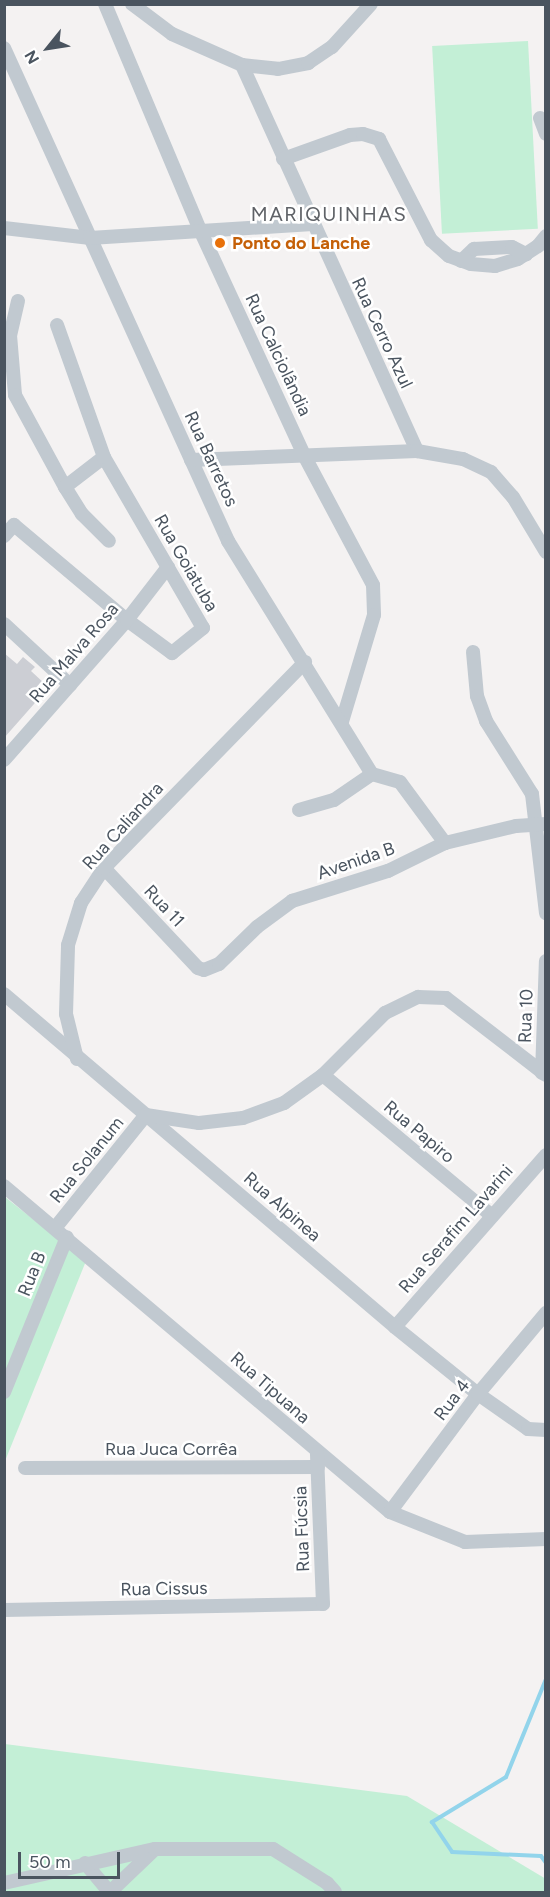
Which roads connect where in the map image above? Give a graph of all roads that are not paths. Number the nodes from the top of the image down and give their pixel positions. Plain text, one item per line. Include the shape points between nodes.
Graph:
1 (105, 4) edge
2 (132, 4) edge
3 (371, 4) edge
4 (4, 48) edge
5 (242, 64) junction
6 (540, 118) dead end
7 (546, 134) edge
8 (283, 159) junction
9 (313, 224) junction
10 (4, 228) edge
11 (201, 232) junction
12 (90, 238) junction
13 (539, 247) edge
14 (18, 301) dead end
15 (57, 325) dead end
16 (417, 451) junction
17 (104, 457) junction
18 (305, 457) junction
19 (191, 460) junction
20 (65, 487) junction
21 (4, 536) edge
22 (109, 541) dead end
23 (546, 552) edge
24 (168, 567) junction
25 (127, 620) junction
26 (4, 624) edge
27 (473, 652) dead end
28 (304, 662) junction
29 (70, 685) junction
30 (342, 722) junction
31 (4, 760) edge
32 (372, 774) junction
33 (299, 810) dead end
34 (541, 824) edge
35 (445, 843) junction
36 (104, 868) junction
37 (546, 913) edge
38 (546, 961) edge
39 (198, 968) joint
40 (4, 994) edge
41 (77, 1059) junction
42 (544, 1074) edge
43 (323, 1075) junction
44 (146, 1115) junction
45 (546, 1155) edge
46 (4, 1186) edge
47 (492, 1216) junction
48 (55, 1228) junction
49 (67, 1237) junction
50 (546, 1313) edge
51 (394, 1328) junction
52 (4, 1392) edge
53 (478, 1394) junction
54 (546, 1430) edge
55 (317, 1452) junction
56 (318, 1467) junction
57 (25, 1468) dead end
58 (390, 1512) junction
59 (546, 1539) edge
60 (323, 1604) joint
61 (4, 1610) edge
62 (155, 1849) junction
63 (85, 1863) junction
64 (4, 1883) edge
65 (110, 1893) edge
66 (335, 1893) edge

1 - 11 street, Rua Calciolândia
2 - 5 street via 172,34
3 - 5 street via 332,47 308,63 278,69
4 - 12 street, Rua Barretos
5 - 8 street, Rua Cerro Azul
6 - 7 street
8 - 9 street, Rua Cerro Azul
8 - 13 street via 350,135 379,139 430,240 449,256 471,264 495,266
9 - 11 street
9 - 16 street, Rua Cerro Azul
10 - 12 street
11 - 12 street
11 - 18 street, Rua Calciolândia
12 - 19 street, Rua Barretos
14 - 20 street via 10,335 15,395
15 - 17 street, Rua Goiatuba
16 - 18 street
16 - 23 street via 463,459 490,472 513,497
17 - 20 street
17 - 24 street, Rua Goiatuba
18 - 19 street
18 - 30 street, Rua Calciolândia via 373,585 374,615
19 - 28 street, Rua Barretos via 228,541
20 - 22 street via 82,514
21 - 25 street, Rua Goiatuba via 14,525
24 - 25 street, Rua Malva Rosa
24 - 25 street, Rua Goiatuba via 203,628 172,653
25 - 29 street, Rua Malva Rosa
26 - 29 street
27 - 34 street via 486,721 532,794
28 - 30 street, Rua Barretos
28 - 36 street, Rua Caliandra
29 - 31 street, Rua Malva Rosa
30 - 32 street, Rua Barretos
32 - 33 street via 334,800
32 - 35 street via 400,782
34 - 35 street, Avenida B
34 - 37 street
35 - 39 street, Avenida B via 388,871 292,902 256,927 219,964
36 - 39 street, Rua 11
36 - 41 street, Rua Caliandra via 81,903 68,945 66,1014
38 - 42 street, Rua 10
40 - 41 street, Rua Alpinea
41 - 44 street, Rua Alpinea
42 - 43 street via 446,998 418,997 385,1013
43 - 44 street via 284,1103 243,1118 199,1123
43 - 47 street, Rua Papiro
44 - 48 street, Rua Solanum
44 - 51 street, Rua Alpinea
45 - 47 street, Rua Serafim Lavarini
46 - 48 street, Rua Tipuana
47 - 51 street, Rua Serafim Lavarini
48 - 49 street, Rua Tipuana
49 - 52 street, Rua B
49 - 55 street, Rua Tipuana
50 - 53 street, Rua 4
51 - 53 street, Rua Alpinea
53 - 54 street, Rua Alpinea via 528,1429
53 - 58 street, Rua 4
55 - 56 street, Rua Fúcsia
55 - 58 street, Rua Tipuana
56 - 57 street, Rua Juca Corrêa
56 - 60 street, Rua Fúcsia
58 - 59 street, Rua Tipuana via 465,1542
60 - 61 street, Rua Cissus
62 - 63 street
62 - 65 street
62 - 66 street via 273,1849 327,1883
63 - 64 street
63 - 65 street

